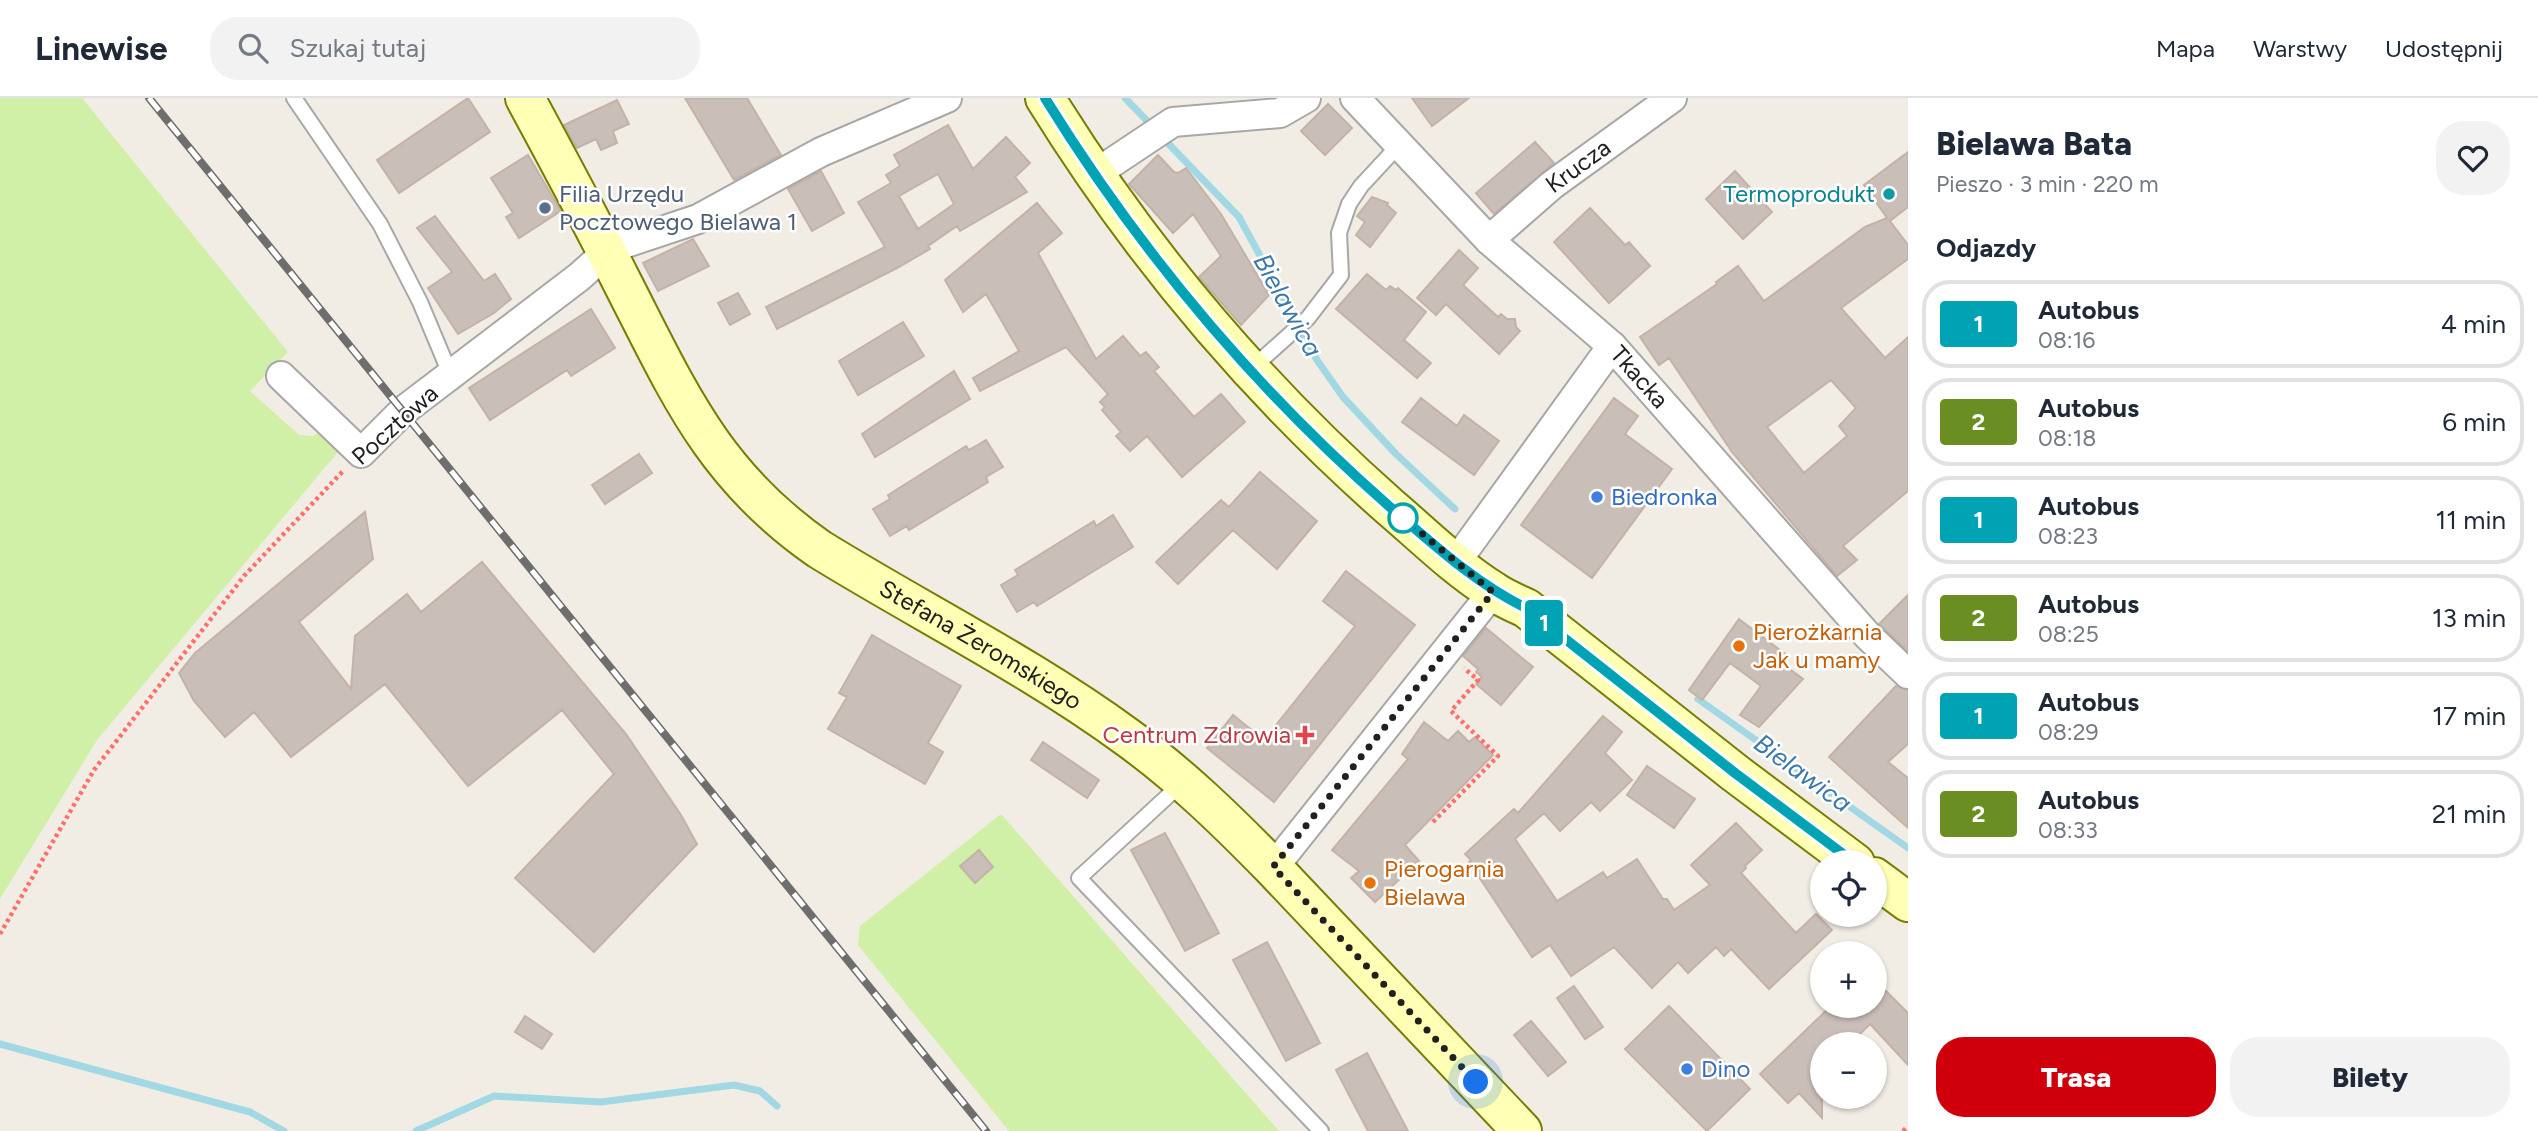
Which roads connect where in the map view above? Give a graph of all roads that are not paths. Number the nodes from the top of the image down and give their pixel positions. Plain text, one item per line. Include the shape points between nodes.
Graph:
1 (294, 98) edge
2 (525, 98) edge
3 (947, 98) edge
4 (1045, 98) edge
5 (1306, 98) edge
6 (1355, 98) edge
7 (1672, 98) edge
8 (1399, 145) junction
9 (1095, 174) junction
10 (1489, 240) junction
11 (607, 252) junction
12 (1612, 346) junction
13 (1250, 371) junction
14 (281, 376) dead end
15 (451, 376) junction
16 (1455, 562) junction
17 (1493, 592) junction
18 (1908, 674) edge
19 (1183, 782) junction
20 (1838, 850) edge
21 (1273, 867) junction
22 (1887, 887) edge
23 (1908, 902) edge
24 (1321, 1131) edge
25 (1522, 1131) edge

1 - 15 lane via 380,224 421,302
2 - 11 street, Stefana Żeromskiego
3 - 11 street, Pocztowa via 821,152 698,219
4 - 9 street
5 - 9 street via 1280,113 1173,122
6 - 8 street, Tkacka
7 - 10 street, Krucza via 1552,185
8 - 10 street, Tkacka
8 - 13 lane via 1349,204 1339,233 1341,275 1308,318
9 - 13 street via 1172,281
10 - 12 street, Tkacka
11 - 15 street, Pocztowa
11 - 19 street, Stefana Żeromskiego via 693,418 726,465 767,509 819,549 1087,709
12 - 16 street
12 - 18 street, Tkacka via 1868,636
13 - 16 street via 1367,486
14 - 15 street, Pocztowa via 361,453 403,411
16 - 17 street
17 - 20 street via 1526,608
17 - 21 street
19 - 21 street, Stefana Żeromskiego
19 - 24 lane via 1079,878
21 - 25 street, Stefana Żeromskiego
22 - 23 street

